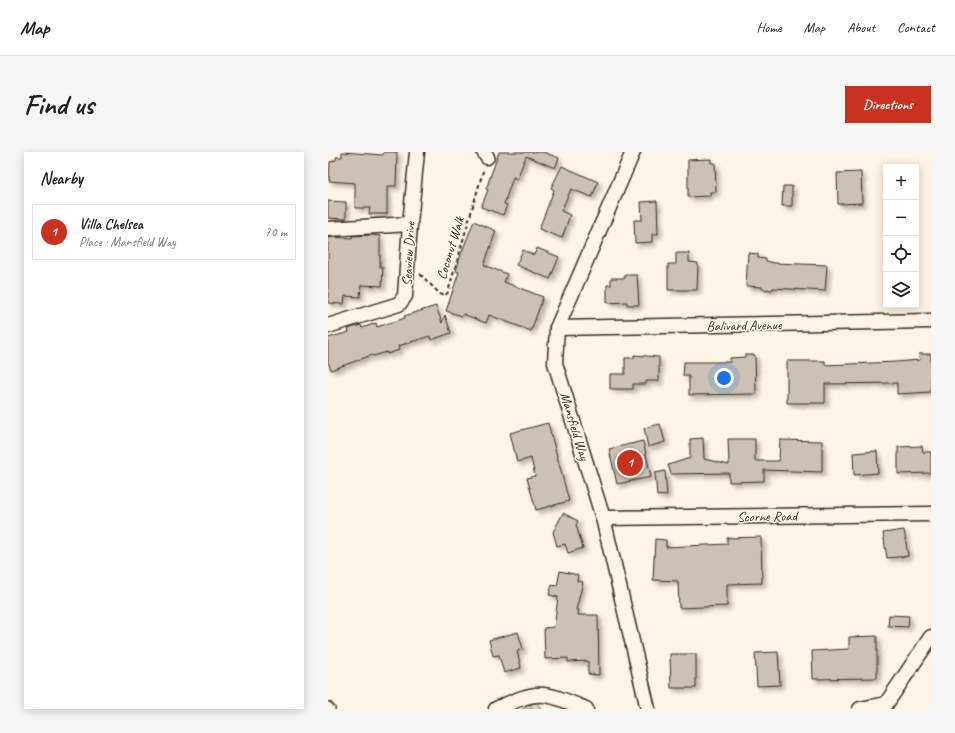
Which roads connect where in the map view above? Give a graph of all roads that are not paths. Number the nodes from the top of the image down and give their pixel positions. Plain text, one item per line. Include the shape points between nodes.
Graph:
1 (417, 152) edge
2 (633, 152) edge
3 (410, 224) junction
4 (328, 229) edge
5 (931, 321) edge
6 (328, 326) edge
7 (558, 328) junction
8 (931, 514) edge
9 (603, 518) junction
10 (931, 637) edge
11 (328, 706) edge
12 (884, 706) edge
13 (330, 709) edge
14 (496, 709) edge
15 (586, 709) edge
16 (648, 709) edge
17 (860, 709) edge

1 - 3 street, Seaview Drive
2 - 7 street, Mansfield Way
3 - 4 street
3 - 6 street, Seaview Drive via 405,296 399,304
5 - 7 street, Balivard Avenue
7 - 9 street, Mansfield Way via 555,363
8 - 9 street, Scorne Road
9 - 16 street, Mansfield Way
10 - 12 street
11 - 13 lane
12 - 17 street
14 - 15 street via 536,694 553,695

